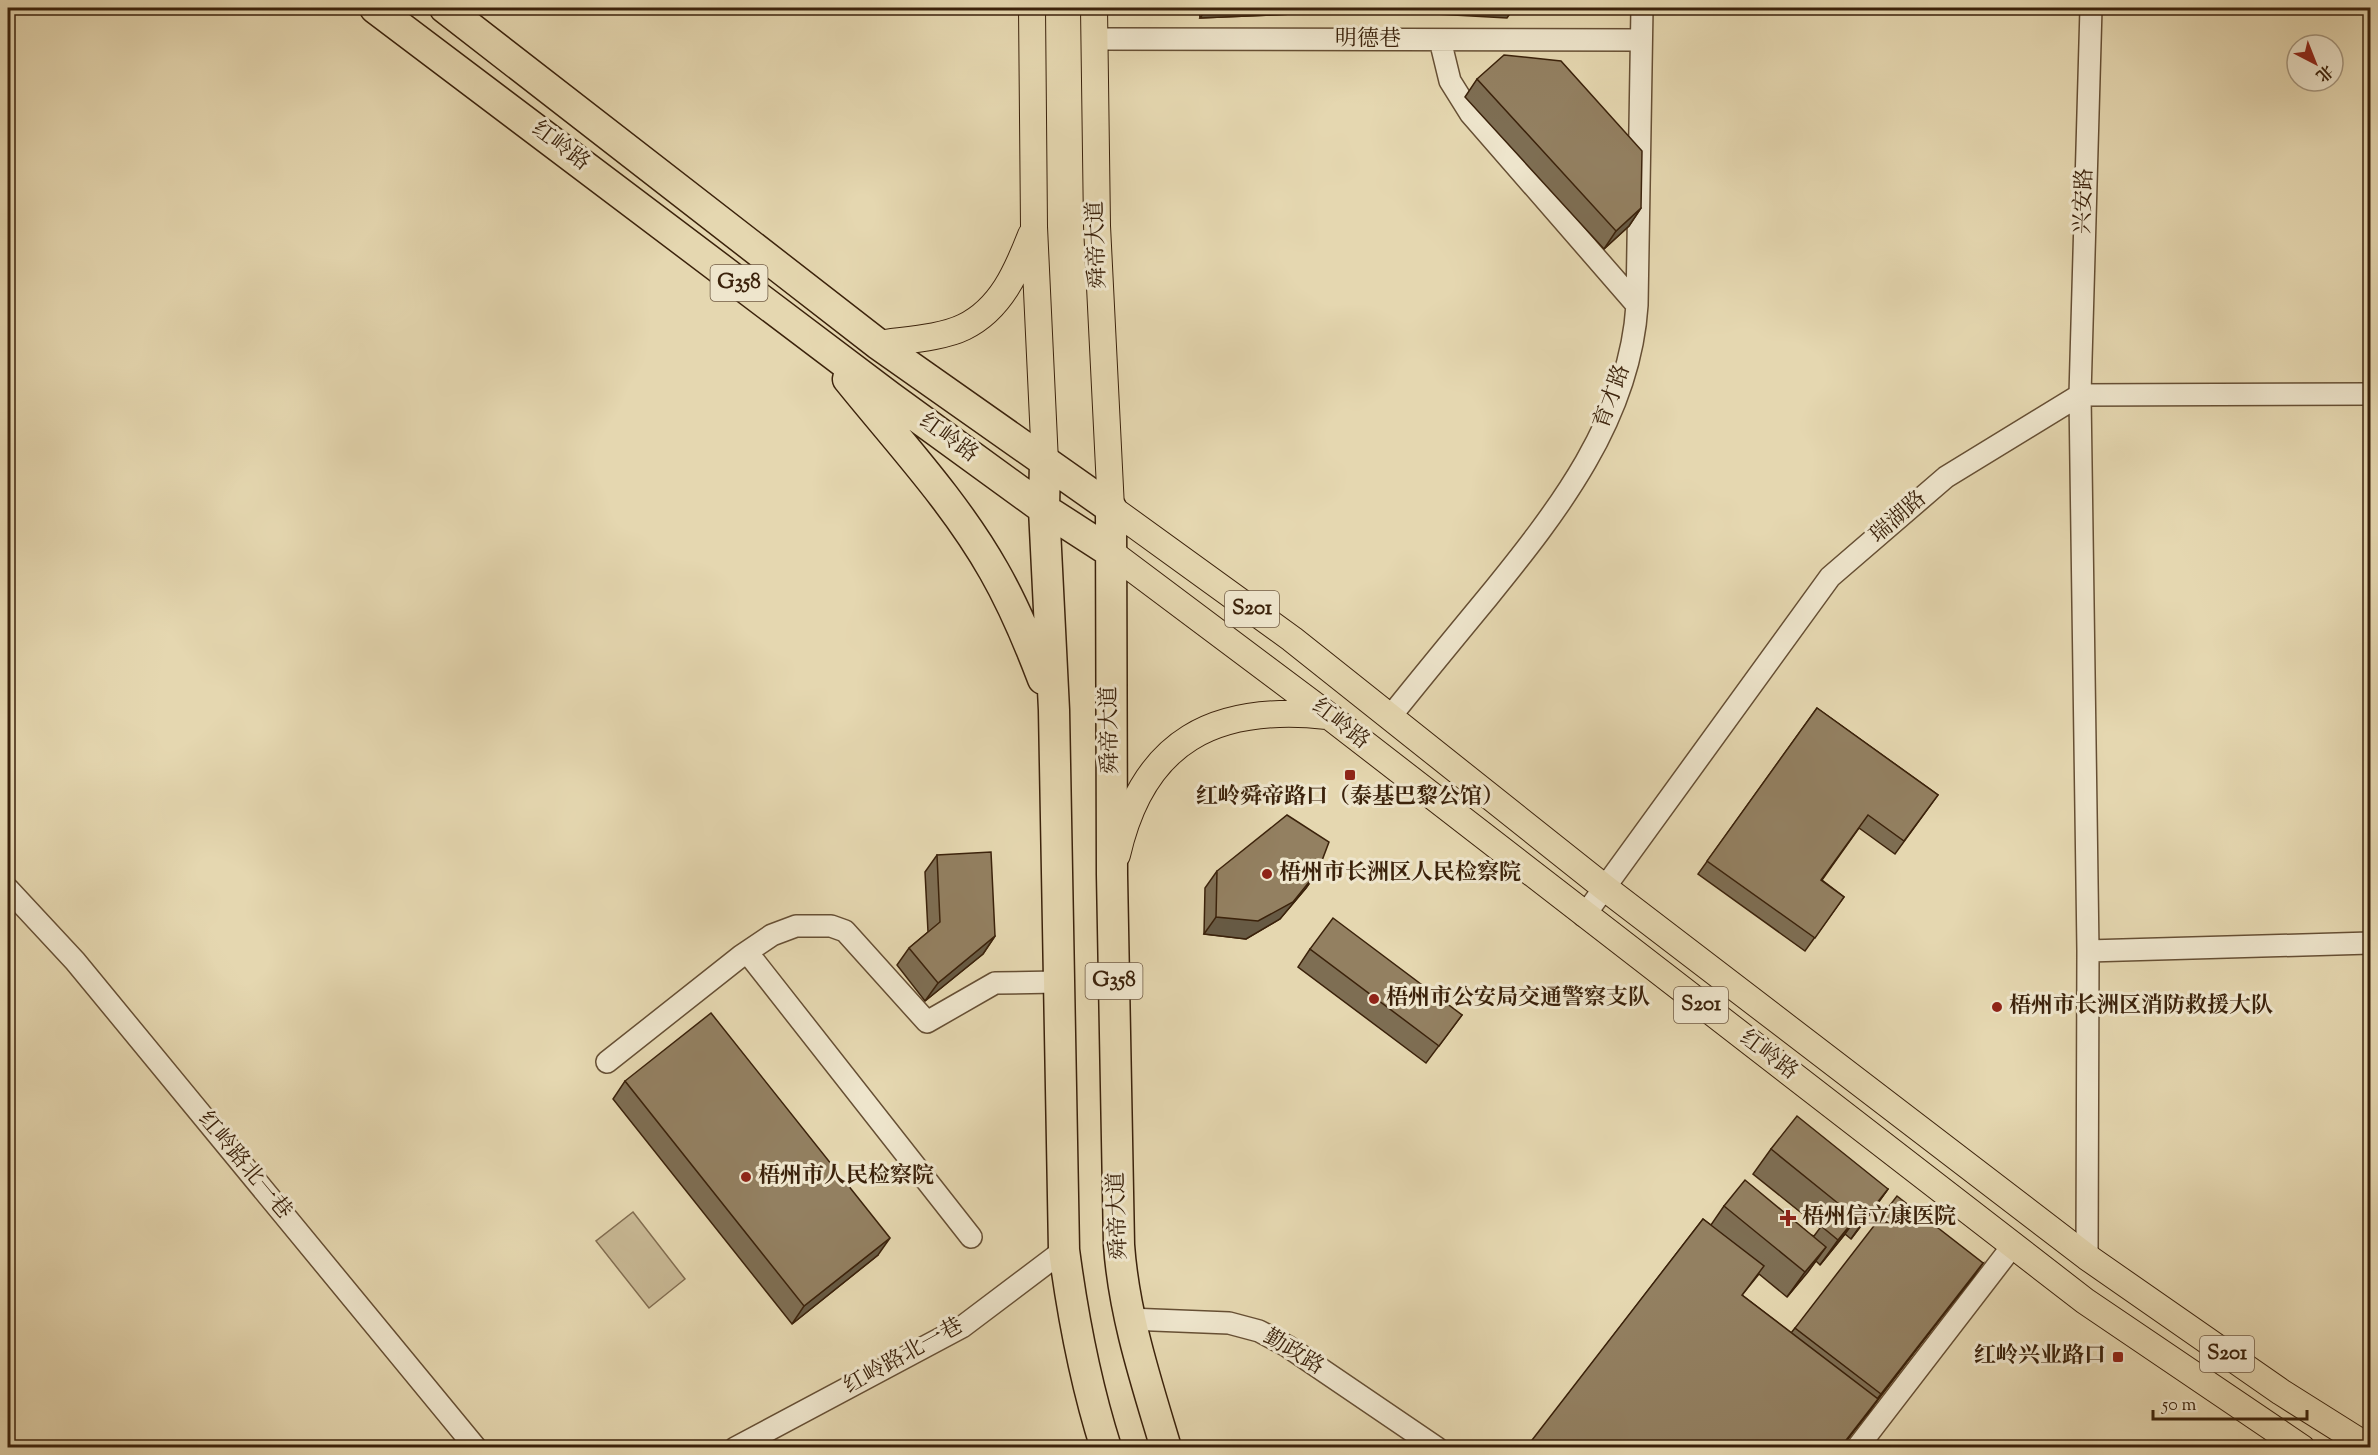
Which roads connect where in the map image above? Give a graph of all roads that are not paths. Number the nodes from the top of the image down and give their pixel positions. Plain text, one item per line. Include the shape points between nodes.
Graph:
1 (375, 8) edge
2 (446, 8) edge
3 (1032, 8) edge
4 (1094, 8) edge
5 (1642, 8) edge
6 (2091, 8) edge
7 (1095, 39) junction
8 (1440, 40) junction
9 (1641, 40) junction
10 (1034, 227) junction
11 (1637, 305) junction
12 (820, 344) junction
13 (878, 344) junction
14 (2370, 394) edge
15 (2080, 395) junction
16 (1045, 462) junction
17 (1110, 508) junction
18 (1044, 509) junction
19 (1109, 552) junction
20 (1054, 710) junction
21 (1329, 716) junction
22 (1390, 717) junction
23 (1112, 875) junction
24 (1605, 888) junction
25 (8, 889) edge
26 (1584, 916) junction
27 (2370, 943) edge
28 (2088, 951) junction
29 (747, 952) junction
30 (1058, 982) junction
31 (607, 1062) dead end
32 (971, 1237) dead end
33 (2014, 1244) junction
34 (1064, 1250) junction
35 (2087, 1257) junction
36 (1129, 1318) junction
37 (476, 1448) edge
38 (735, 1448) edge
39 (1106, 1448) edge
40 (1166, 1448) edge
41 (1437, 1448) edge
42 (1857, 1448) edge
43 (2302, 1448) edge
44 (2370, 1448) edge

1 - 12 highway, 红岭路 / G358
2 - 13 highway, 红岭路 / G358
3 - 10 main road
4 - 7 main road, 舜帝大道
5 - 9 street, 育才路
6 - 15 street, 兴安路
7 - 8 street, 明德巷
7 - 17 main road, 舜帝大道 via 1097,226
8 - 9 street, 明德巷
8 - 11 street via 1450,81 1470,113
9 - 11 street, 育才路
10 - 13 main road via 1014,276 993,305 964,327
10 - 16 main road
11 - 22 street, 育才路 via 1621,390 1589,458 1550,521
12 - 18 highway, 红岭路 / G358
12 - 20 highway via 964,525 994,570 1026,631
13 - 16 highway, 红岭路 / G358
14 - 15 street
15 - 24 street, 瑞湖路 via 1946,477 1830,577
15 - 28 street, 兴安路
16 - 17 highway, 红岭路 / G358
16 - 18 highway, G358
17 - 19 highway, 舜帝大道 / G358
17 - 22 main road, 红岭路 / S201 via 1292,639
18 - 19 highway, 红岭路 / G358
18 - 20 highway, G358
19 - 21 main road, 红岭路 / S201
19 - 23 highway, 舜帝大道 / G358
20 - 30 highway, G358
21 - 23 main road via 1292,712 1256,715 1215,724 1173,749 1155,766 1137,797 1122,832
21 - 26 main road, 红岭路 / S201
22 - 24 main road, 红岭路 / S201
23 - 36 highway, 舜帝大道 / G358 via 1119,1245
24 - 26 street, 瑞湖路
24 - 35 main road, 红岭路 / S201
25 - 37 street, 红岭路北一巷 via 75,961
26 - 33 main road, 红岭路 / S201
27 - 28 street
28 - 35 street, 兴安路
29 - 30 street via 772,935 796,926 831,926 845,931 927,1022 995,983
29 - 31 street
29 - 32 street
30 - 34 highway, G358
33 - 42 street
33 - 43 main road, 红岭路 / S201 via 2085,1300
34 - 38 street, 红岭路北一巷 via 962,1327
34 - 39 highway, G358 via 1074,1329
35 - 44 main road, 红岭路 / S201 via 2290,1398
36 - 40 highway, 舜帝大道 / G358
36 - 41 street, 勤政路 via 1229,1323 1259,1331

